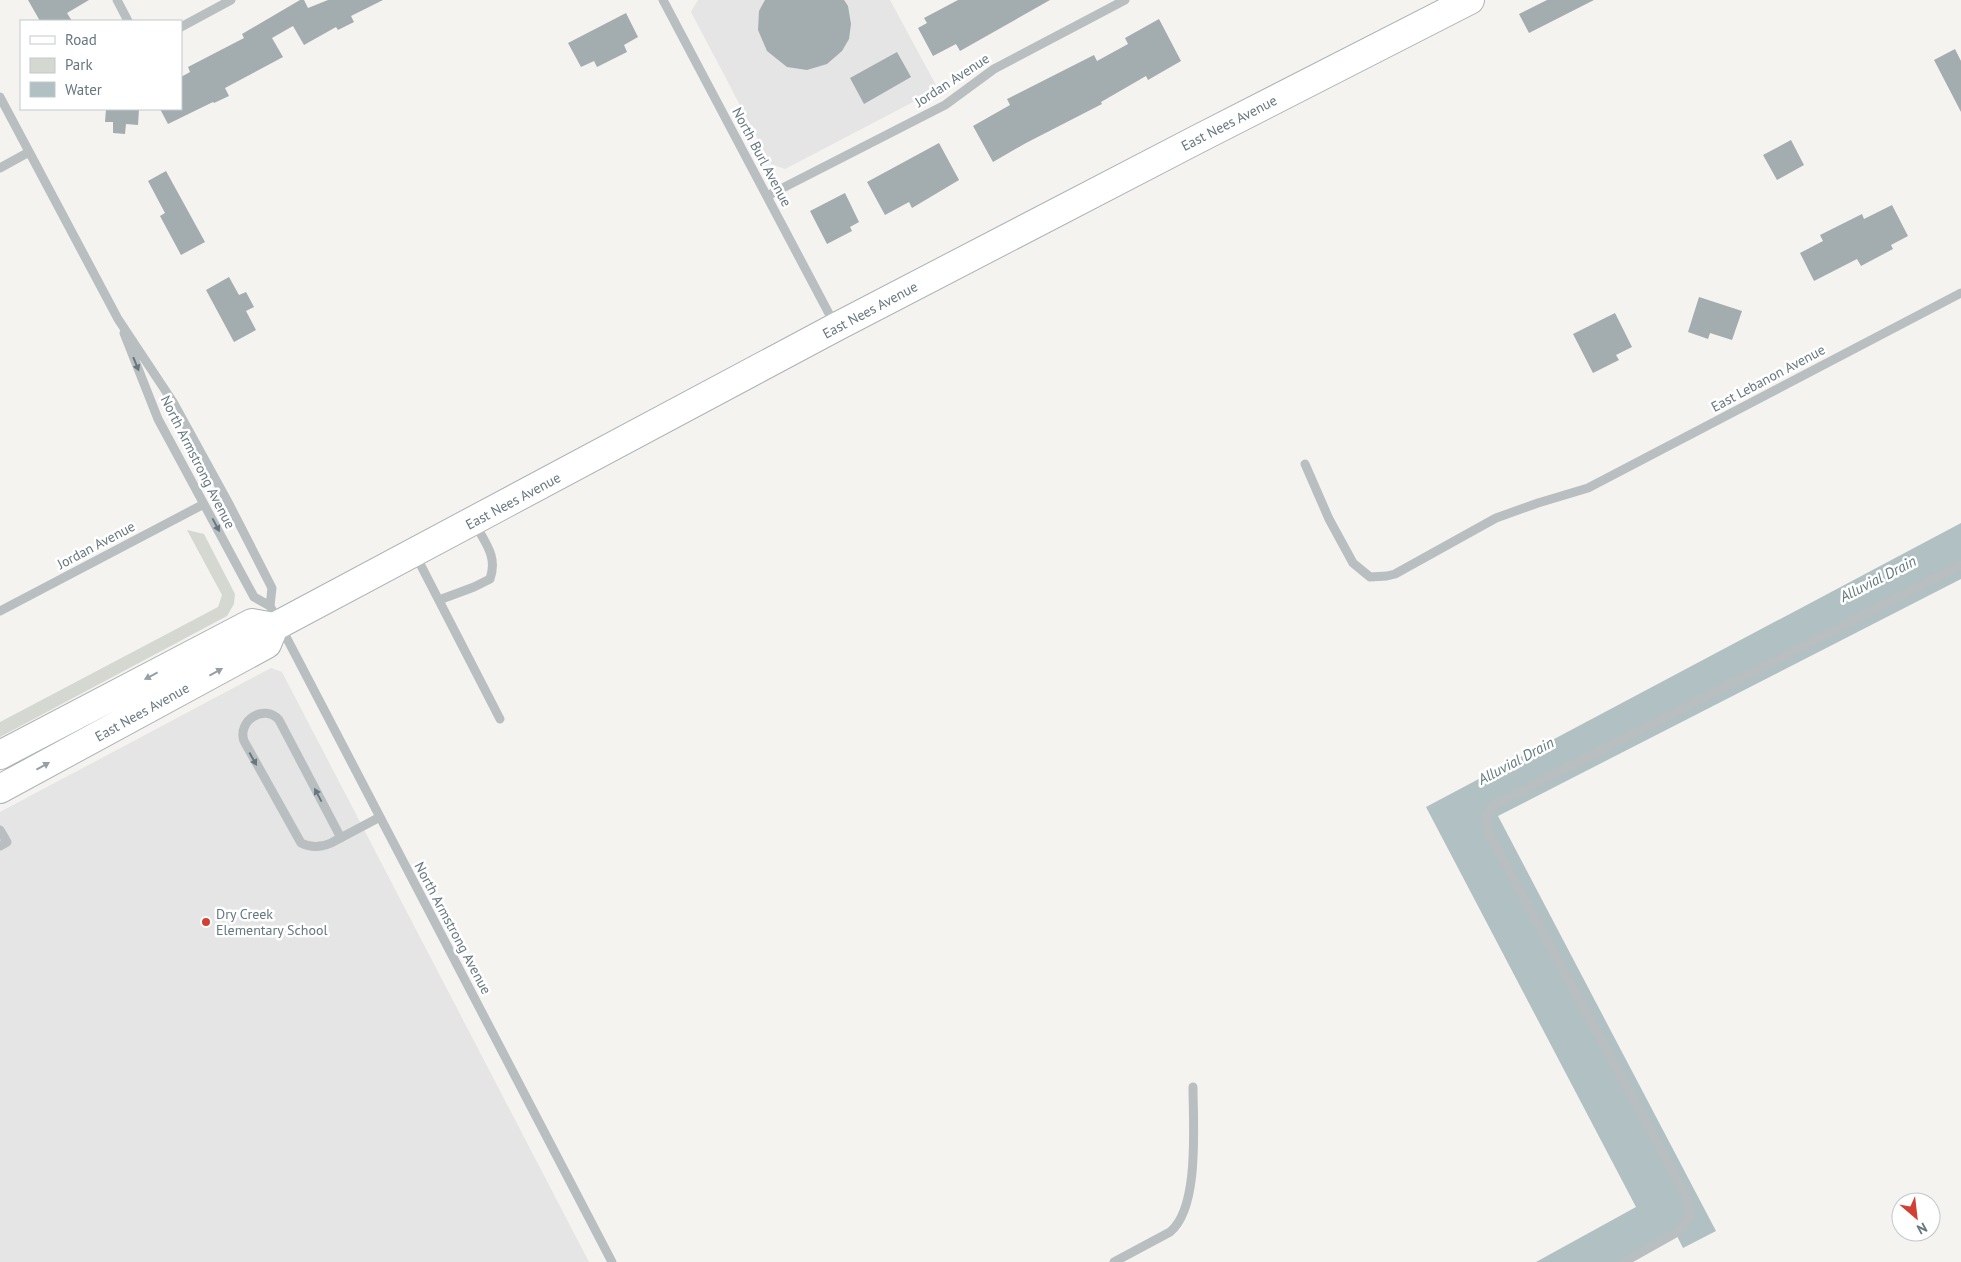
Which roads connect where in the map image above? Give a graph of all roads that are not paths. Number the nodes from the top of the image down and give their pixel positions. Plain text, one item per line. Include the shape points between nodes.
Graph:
1 (117, 0) edge
2 (231, 0) edge
3 (663, 0) edge
4 (1125, 0) edge
5 (1470, 0) edge
6 (127, 20) edge
7 (182, 26) edge
8 (0, 97) edge
9 (30, 152) junction
10 (0, 168) edge
11 (767, 196) junction
12 (1961, 293) edge
13 (118, 318) junction
14 (836, 327) junction
15 (1305, 464) dead end
16 (204, 504) junction
17 (474, 522) junction
18 (415, 553) junction
19 (1961, 565) edge
20 (439, 600) junction
21 (0, 611) edge
22 (275, 619) junction
23 (500, 718) dead end
24 (0, 755) edge
25 (0, 789) edge
26 (380, 818) junction
27 (0, 830) edge
28 (341, 838) junction
29 (3, 844) edge
30 (1193, 1087) dead end
31 (612, 1262) edge
32 (1114, 1262) edge
33 (1624, 1262) edge

1 - 6 street
2 - 7 street
3 - 11 street, North Burl Avenue
4 - 11 street, Jordan Avenue via 994,69 944,105
5 - 14 main road, East Nees Avenue
8 - 9 street, North Armstrong Avenue
9 - 10 street
9 - 13 street, North Armstrong Avenue
11 - 14 street, North Burl Avenue
12 - 15 street, East Lebanon Avenue via 1588,488 1496,518 1395,574 1370,577 1353,563
13 -> 16 street, North Armstrong Avenue via 158,419
13 - 22 street, North Armstrong Avenue via 173,402 272,588
14 - 17 main road, East Nees Avenue
16 - 21 street, Jordan Avenue
16 -> 22 street, North Armstrong Avenue via 254,597
17 - 18 main road, East Nees Avenue
17 - 20 street via 493,559 490,579
18 - 20 street
18 - 22 main road, East Nees Avenue
19 - 33 street via 1493,806 1486,816 1488,832 1687,1197 1690,1216 1679,1231
20 - 23 street
22 -> 24 main road, East Nees Avenue via 252,623
25 -> 22 main road, East Nees Avenue via 267,644
22 - 26 street, North Armstrong Avenue
26 - 28 street
26 - 31 street, North Armstrong Avenue
27 - 29 street
28 -> 28 street via 279,720 264,712 248,720 243,732 244,741 300,843 309,847 327,845
30 - 32 street via 1193,1157 1184,1214 1170,1232

